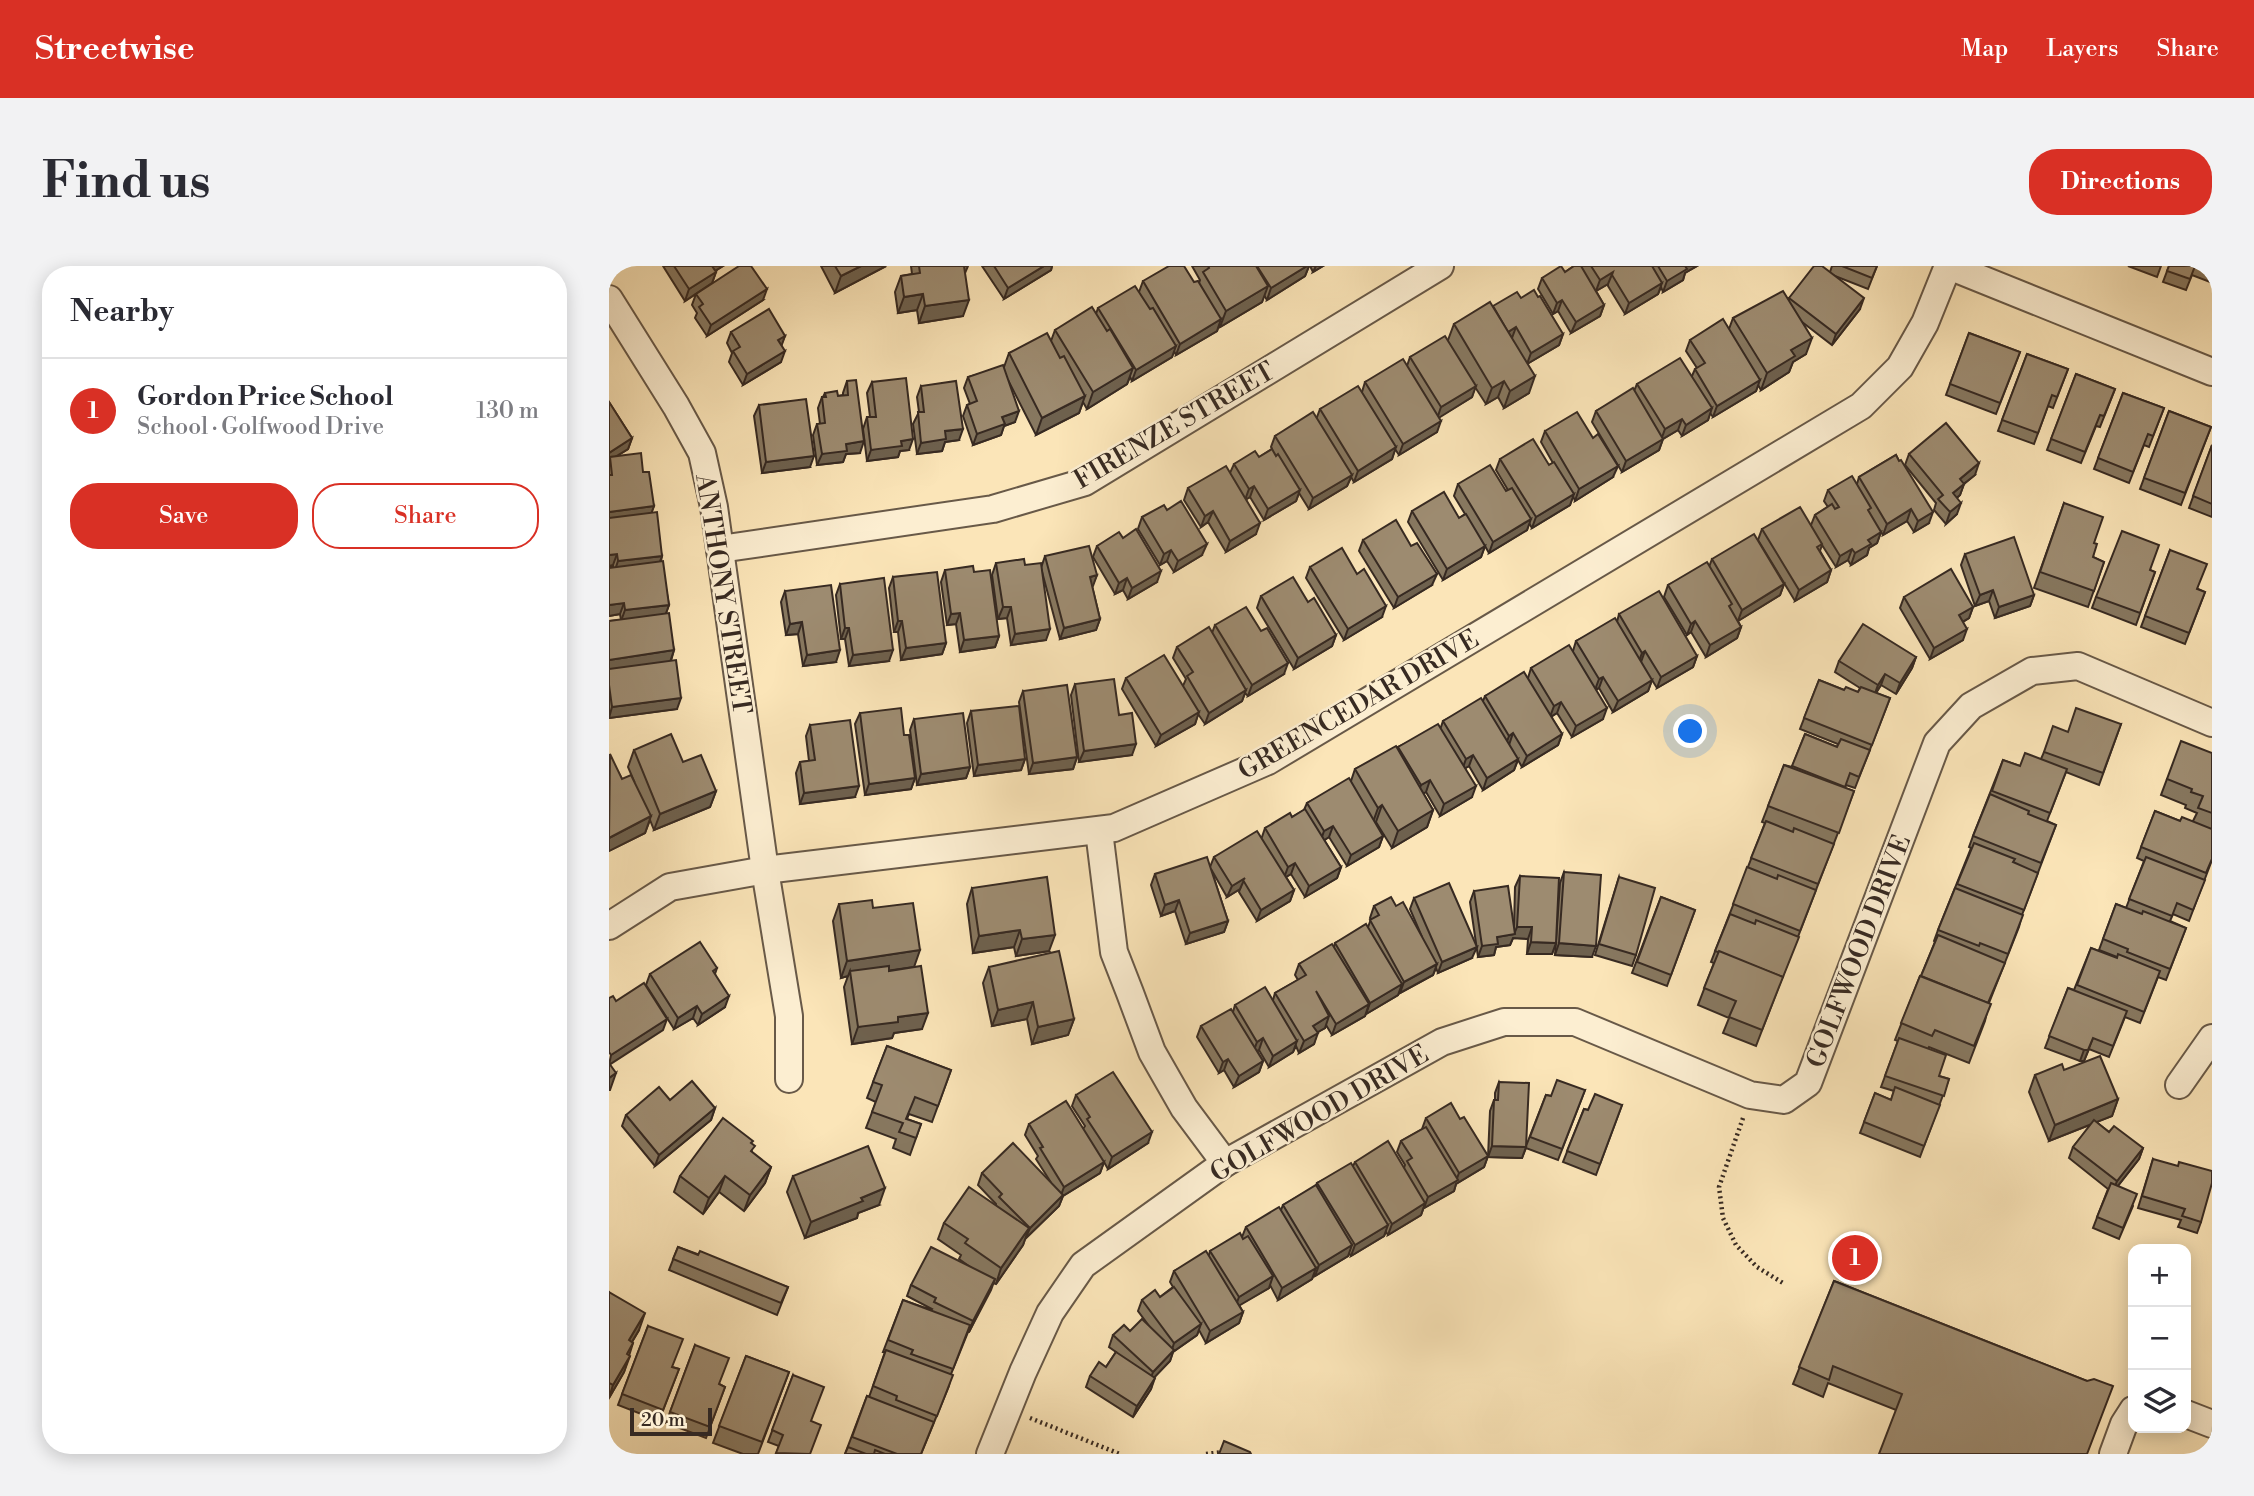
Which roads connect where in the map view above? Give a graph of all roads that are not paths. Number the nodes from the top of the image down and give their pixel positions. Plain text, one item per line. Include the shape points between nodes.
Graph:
1 (1440, 266) edge
2 (1949, 266) edge
3 (609, 299) edge
4 (2212, 372) edge
5 (720, 548) junction
6 (2212, 723) edge
7 (1099, 831) junction
8 (765, 870) junction
9 (609, 926) edge
10 (2212, 1038) edge
11 (789, 1079) dead end
12 (2179, 1085) dead end
13 (1225, 1163) junction
14 (2191, 1417) edge
15 (2128, 1418) edge
16 (2212, 1424) edge
17 (990, 1454) edge
18 (2113, 1454) edge

1 - 5 street, FIRENZE STREET via 1085,482 993,509
2 - 4 street
2 - 7 street, GREENCEDAR DRIVE via 1901,367 1861,406 1268,761
3 - 5 street, ANTHONY STREET via 702,453
5 - 8 street, ANTHONY STREET
6 - 13 street, GOLFWOOD DRIVE via 2078,666 2032,671 1971,706 1937,743 1808,1083 1784,1100 1751,1095 1575,1022 1504,1022 1442,1042
7 - 8 street, GREENCEDAR DRIVE
7 - 13 street via 1114,952 1134,1005 1152,1052 1177,1096
8 - 9 street, GREENCEDAR DRIVE via 670,887
8 - 11 street, ANTHONY STREET via 789,1016
10 - 12 street
13 - 17 street, GOLFWOOD DRIVE via 1083,1265 1050,1314
14 - 16 street
15 - 18 street

